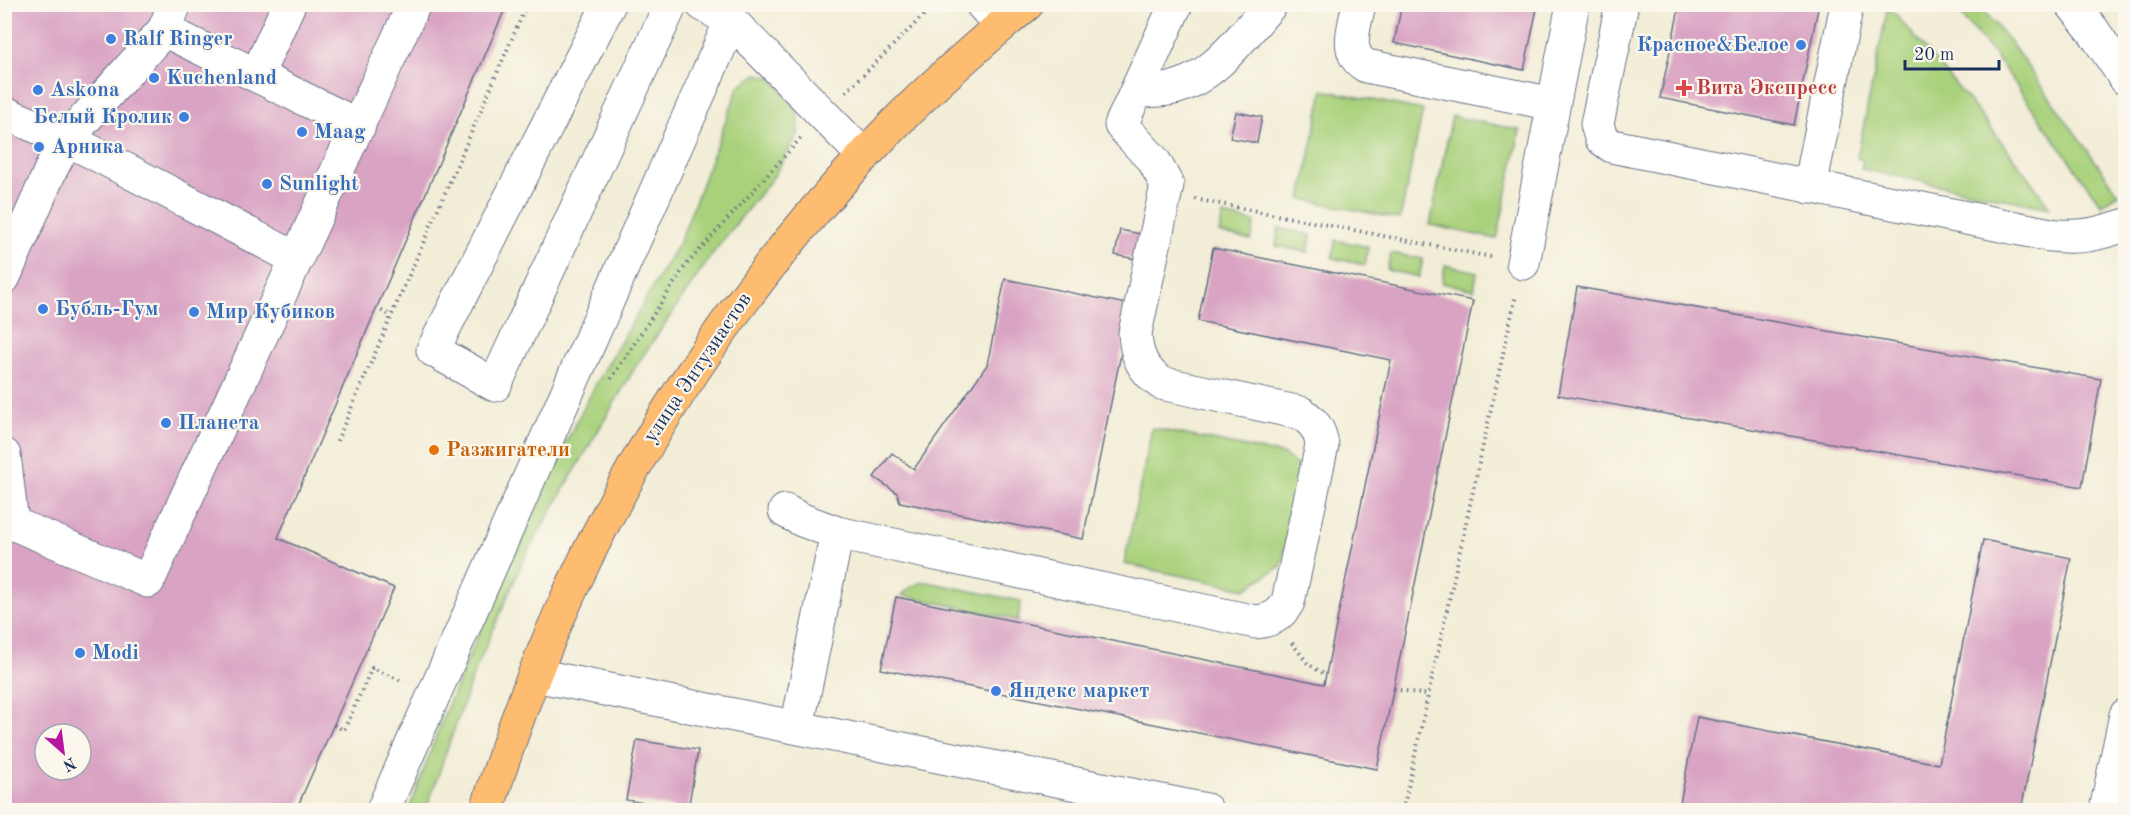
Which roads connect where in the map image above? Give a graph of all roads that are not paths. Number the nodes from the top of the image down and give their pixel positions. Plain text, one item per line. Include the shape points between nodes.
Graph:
1 (289, 4) edge
2 (414, 4) edge
3 (609, 4) edge
4 (671, 4) edge
5 (702, 4) edge
6 (1027, 4) edge
7 (1176, 4) edge
8 (1271, 4) edge
9 (1359, 4) edge
10 (1573, 4) edge
11 (1622, 4) edge
12 (1847, 4) edge
13 (2072, 4) edge
14 (992, 15) edge
15 (170, 17) edge
16 (731, 21) junction
17 (257, 75) junction
18 (2126, 79) edge
19 (1137, 91) junction
20 (1553, 104) junction
21 (4, 112) edge
22 (359, 126) junction
23 (67, 139) junction
24 (864, 156) junction
25 (1810, 186) junction
26 (2126, 225) edge
27 (297, 259) junction
28 (1522, 263) road end
29 (4, 278) edge
30 (4, 455) edge
31 (785, 511) dead end
32 (837, 533) junction
33 (535, 675) junction
34 (2126, 714) edge
35 (797, 727) junction
36 (383, 810) edge
37 (487, 810) edge
38 (1206, 810) edge
39 (2106, 810) edge

1 - 17 street
2 - 22 street
3 - 4 street via 433,350 495,385
5 - 16 street
6 - 14 main road, улица Энтузиастов
7 - 19 street
8 - 19 street via 1204,74 1174,87
9 - 20 street via 1351,44 1356,58 1366,66
10 - 20 street
11 - 25 street via 1597,123 1606,143
12 - 25 street
13 - 18 street
14 - 24 main road, улица Энтузиастов via 938,82
15 - 17 street
15 - 23 street
16 - 24 street
16 - 36 street
17 - 22 street
19 - 32 street via 1121,125 1154,160 1167,185 1135,333 1144,368 1161,383 1301,413 1312,421 1321,436 1288,602 1276,617 1256,622
20 - 28 street
21 - 23 street
22 - 27 street
23 - 27 street
23 - 29 street
24 - 33 main road, улица Энтузиастов via 774,259 678,393 599,528
25 - 26 street via 2061,237 2088,236
27 - 30 street via 148,581 12,523
31 - 32 street
32 - 35 street
33 - 35 street
33 - 37 main road, улица Энтузиастов
34 - 39 street
35 - 38 street

